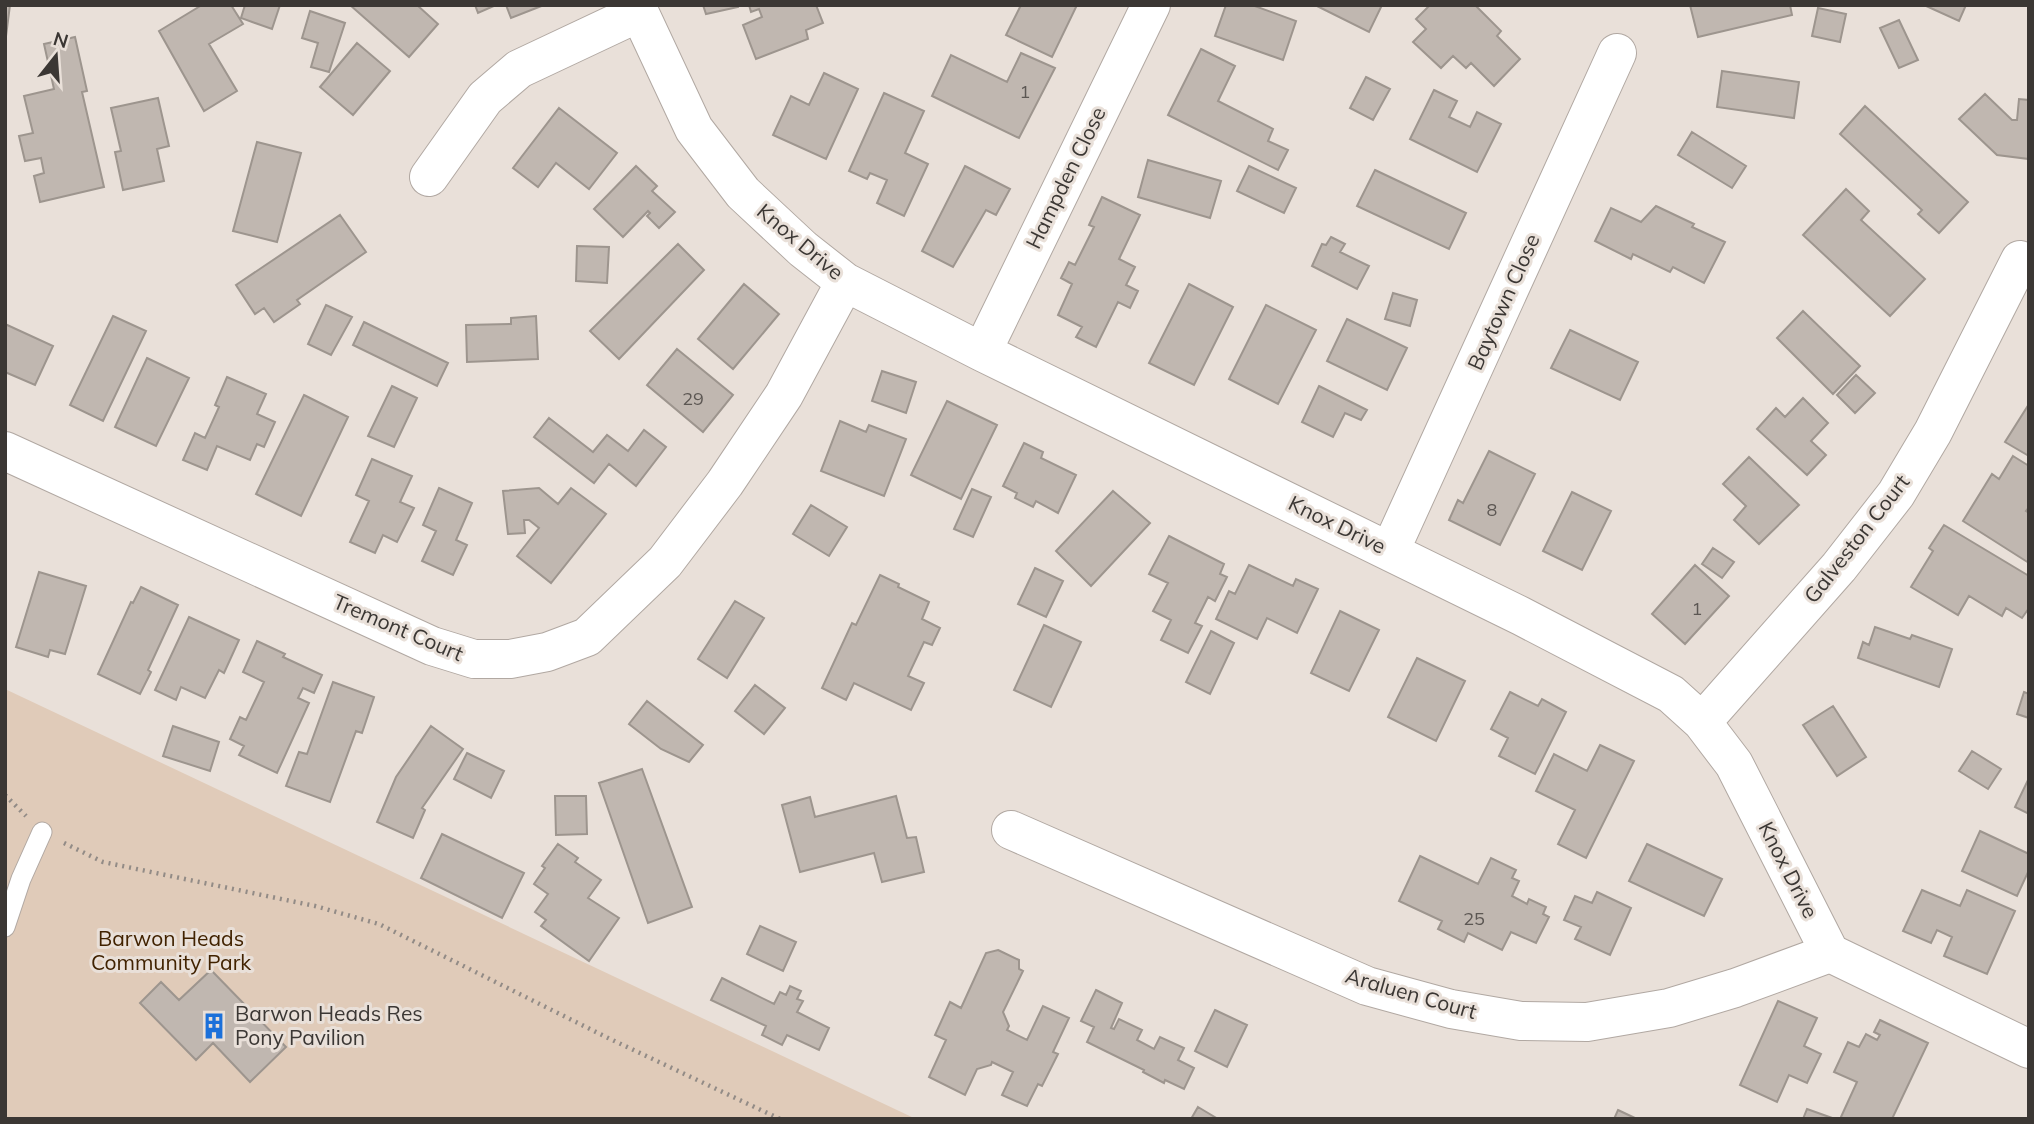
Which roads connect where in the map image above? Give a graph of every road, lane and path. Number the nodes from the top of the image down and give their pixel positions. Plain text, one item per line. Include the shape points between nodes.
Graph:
1 (1151, 5) edge
2 (637, 9) edge
3 (1617, 54) dead end
4 (429, 177) dead end
5 (2020, 260) dead end
6 (845, 282) junction
7 (982, 352) junction
8 (5, 451) edge
9 (1390, 551) junction
10 (1702, 722) junction
11 (5, 795) edge
12 (1012, 830) dead end
13 (42, 832) junction
14 (5, 927) edge
15 (1830, 953) junction
16 (2029, 1049) edge
17 (780, 1119) edge

1 - 7 street, Hampden Close
2 - 4 street via 519,68 485,98
2 - 6 street, Knox Drive via 694,129 743,193
3 - 9 street, Baytown Close
5 - 10 street, Galveston Court via 1933,432 1896,494 1839,567
6 - 7 street, Knox Drive
6 - 8 street, Tremont Court via 785,395 664,562 587,637 547,652 474,659 432,646
7 - 9 street, Knox Drive
9 - 10 street, Knox Drive via 1671,694
10 - 15 street, Knox Drive via 1734,764
11 - 13 path
12 - 15 street, Araluen Court via 1367,986 1451,1009 1521,1021 1587,1022 1669,1007
13 - 14 lane
13 - 17 path via 103,862 315,906 379,924
15 - 16 street

